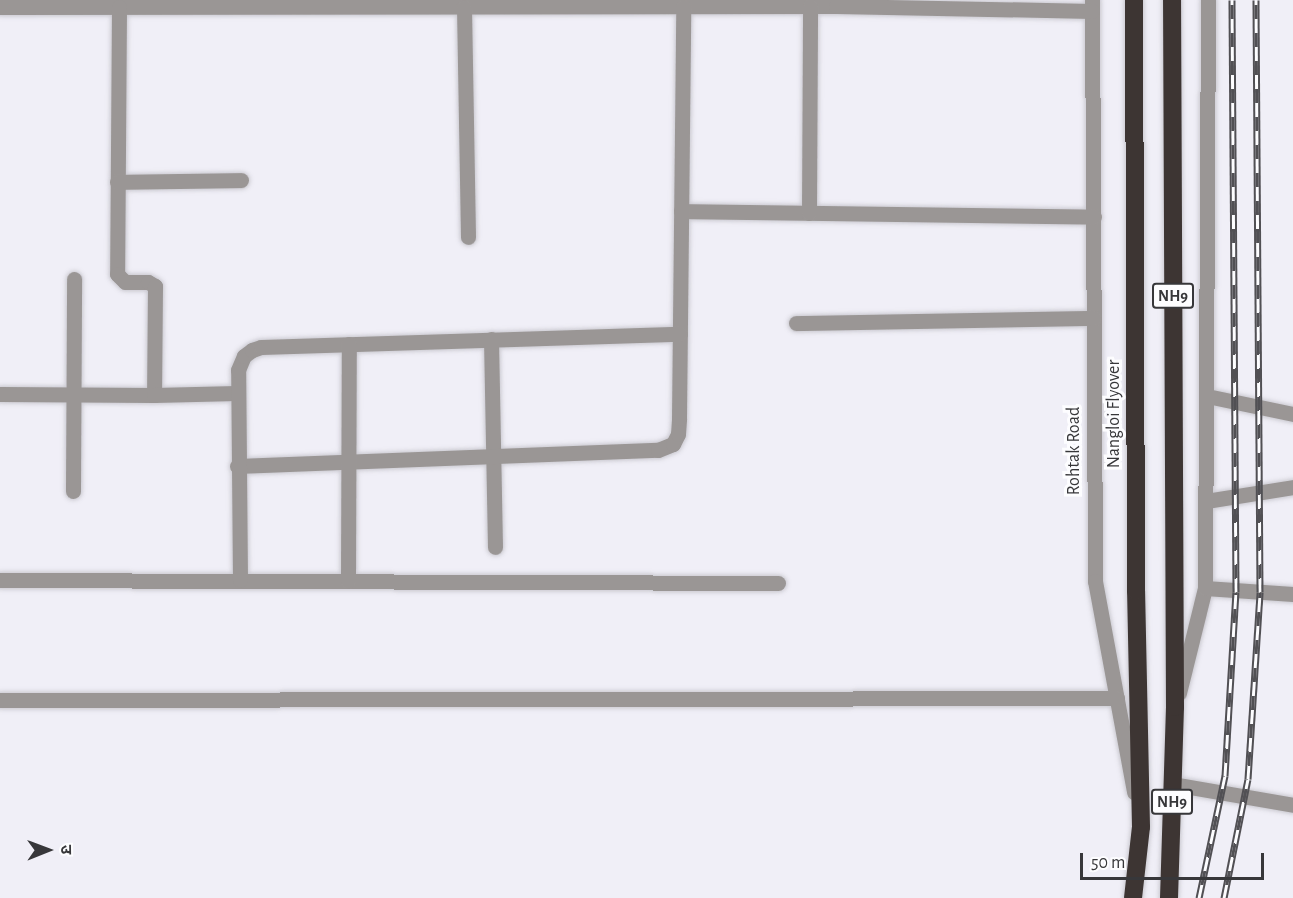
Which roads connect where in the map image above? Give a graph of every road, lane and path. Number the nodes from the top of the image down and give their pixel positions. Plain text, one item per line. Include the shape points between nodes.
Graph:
1 (1134, 0) edge
2 (1172, 0) edge
3 (1208, 0) edge
4 (145, 4) edge
5 (439, 4) edge
6 (810, 6) junction
7 (1092, 6) edge
8 (0, 7) edge
9 (119, 7) junction
10 (464, 7) junction
11 (684, 7) junction
12 (241, 180) dead end
13 (117, 182) junction
14 (681, 211) junction
15 (809, 213) junction
16 (1094, 217) junction
17 (468, 237) dead end
18 (74, 279) dead end
19 (1094, 318) junction
20 (796, 323) dead end
21 (680, 334) junction
22 (491, 339) junction
23 (349, 344) junction
24 (237, 393) junction
25 (0, 394) edge
26 (73, 395) junction
27 (154, 395) junction
28 (1207, 396) junction
29 (1293, 414) edge
30 (495, 457) junction
31 (349, 462) junction
32 (237, 466) junction
33 (1293, 487) edge
34 (73, 491) dead end
35 (1206, 501) junction
36 (495, 547) dead end
37 (0, 580) edge
38 (240, 580) junction
39 (348, 581) junction
40 (778, 583) dead end
41 (1205, 588) junction
42 (1293, 594) edge
43 (1117, 698) junction
44 (0, 700) edge
45 (1175, 707) junction
46 (1173, 784) junction
47 (1293, 805) edge
48 (1141, 827) junction
49 (1133, 898) edge
50 (1169, 898) edge

1 - 48 highway, Nangloi Flyover / NH9 via 1136,591
2 - 45 highway, NH9
3 - 28 street
4 - 5 street
4 - 9 street
5 - 10 street
6 - 7 street
6 - 11 street
6 - 15 street
7 - 16 street, Rohtak Road
8 - 9 street
9 - 13 street
10 - 11 street
10 - 17 street
11 - 14 street
12 - 13 street
13 - 27 street via 118,277 125,282 152,283 156,292
14 - 15 street
14 - 21 street
15 - 16 street
16 - 19 street, Rohtak Road
18 - 26 street
19 - 20 street
19 - 43 street, Rohtak Road via 1095,580
21 - 22 street
21 - 30 street via 678,434 673,444 658,450
22 - 23 street
22 - 30 street
23 - 24 street via 252,350 244,356 238,370
23 - 31 street
24 - 27 street
24 - 32 street
25 - 26 street
26 - 27 street
26 - 34 street
28 - 29 street
28 - 35 street
30 - 31 street
30 - 36 street
31 - 32 street
31 - 39 street
32 - 38 street
33 - 35 street
35 - 41 street
37 - 38 street
38 - 39 street
39 - 40 street
41 - 42 street
41 - 45 street
43 - 44 street
43 - 48 street, Rohtak Road
45 - 46 highway, NH9
46 - 47 street
46 - 50 highway, NH9
48 - 49 highway, Rohtak Road / NH9

